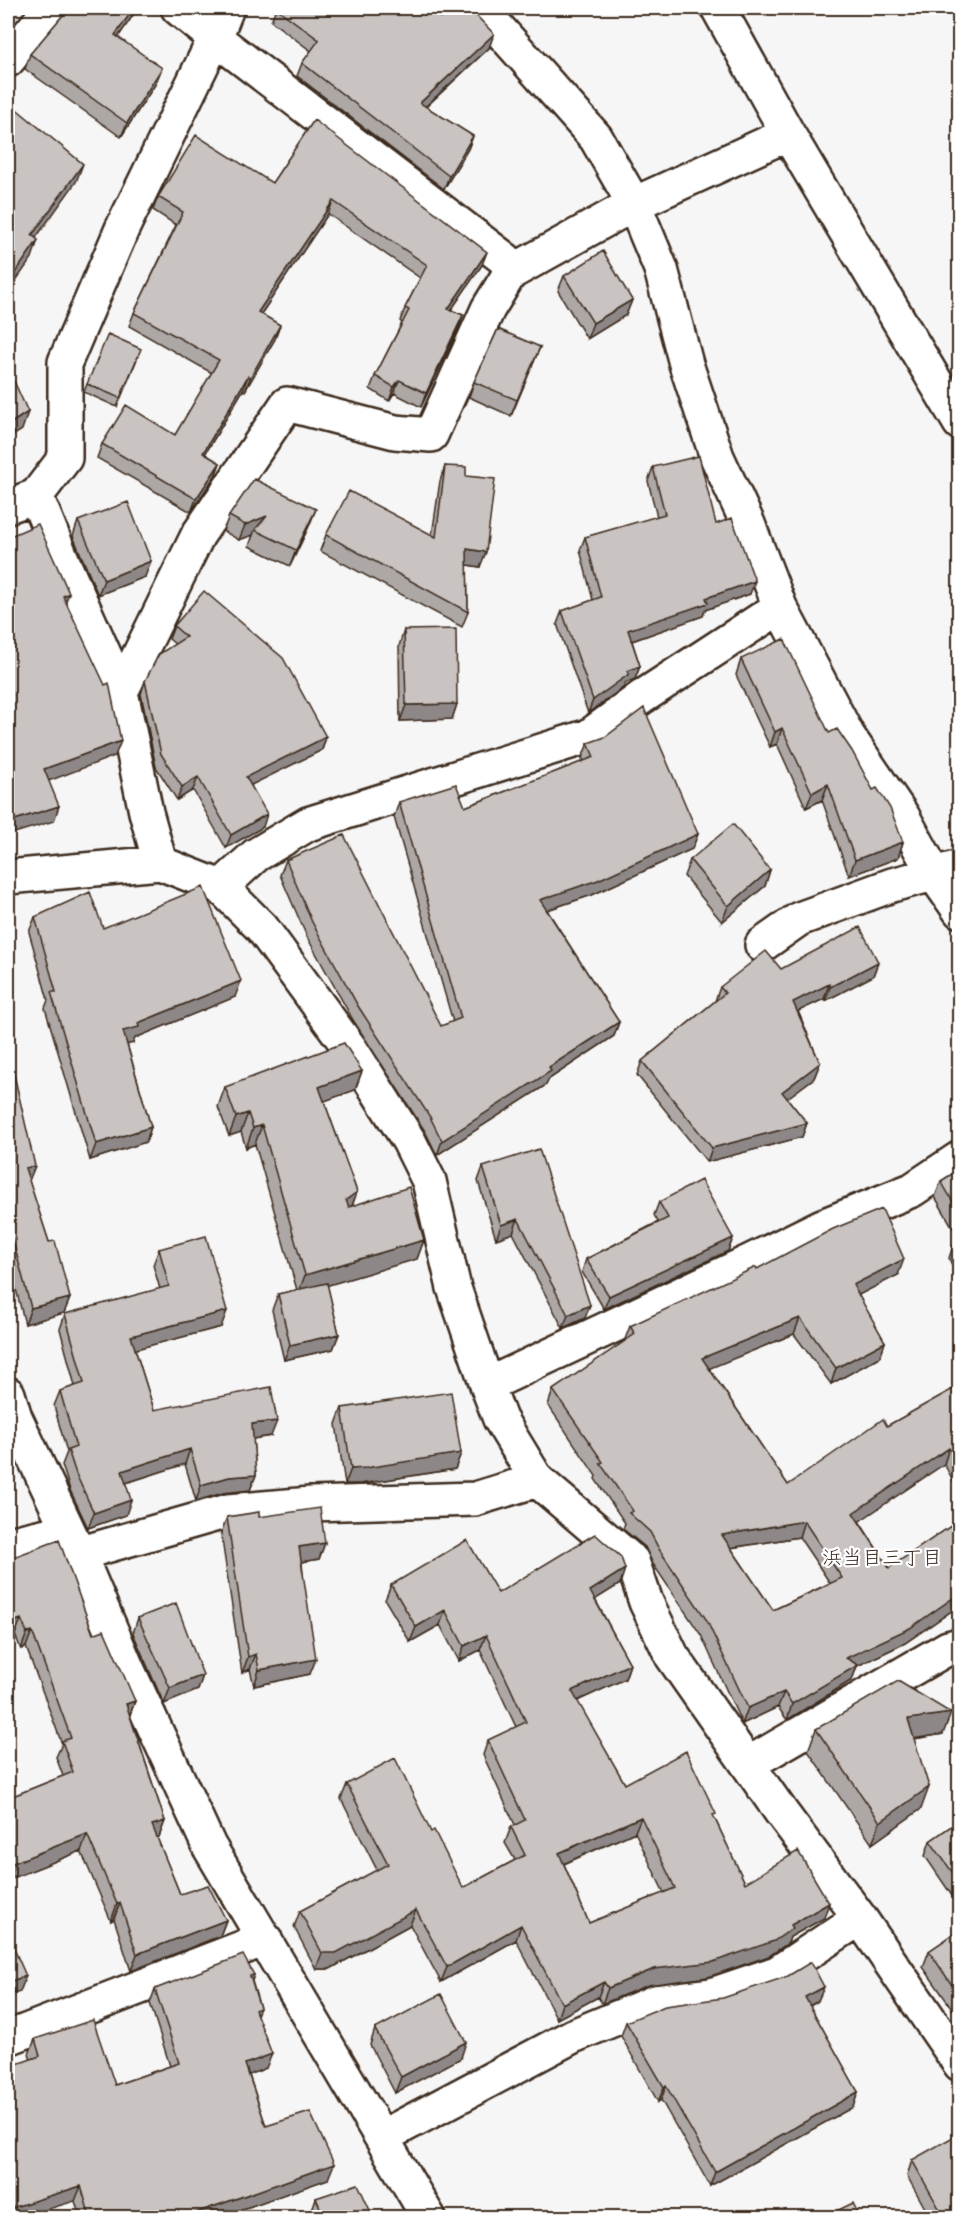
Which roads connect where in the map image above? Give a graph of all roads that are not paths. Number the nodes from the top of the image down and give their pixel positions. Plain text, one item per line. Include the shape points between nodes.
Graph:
1 (51, 8) edge
2 (178, 8) edge
3 (227, 8) edge
4 (480, 8) edge
5 (718, 8) edge
6 (215, 38) junction
7 (8, 60) edge
8 (788, 134) junction
9 (634, 204) junction
10 (510, 273) junction
11 (960, 423) edge
12 (22, 501) edge
13 (780, 607) junction
14 (121, 692) junction
15 (160, 863) junction
16 (947, 871) edge
17 (8, 877) edge
18 (221, 887) junction
19 (960, 911) edge
20 (762, 945) dead end
21 (960, 1158) edge
22 (487, 1385) junction
23 (8, 1394) edge
24 (537, 1480) junction
25 (73, 1542) junction
26 (8, 1544) edge
27 (960, 1645) edge
28 (748, 1764) junction
29 (860, 1918) junction
30 (265, 1940) junction
31 (8, 2038) edge
32 (960, 2064) edge
33 (382, 2137) junction
34 (429, 2217) edge

1 - 7 street
2 - 6 street
3 - 6 street
4 - 9 street via 596,138
5 - 8 street
6 - 10 street via 506,260
6 - 12 street via 122,229 65,362 65,458
8 - 9 street
8 - 11 street
9 - 10 street
9 - 13 street via 661,269 717,457
10 - 14 street via 488,309 431,435 395,432 287,404 198,535
12 - 14 street via 66,569
13 - 16 street via 848,736 903,817
13 - 18 street via 589,736 308,824 256,855
14 - 15 street
15 - 17 street
15 - 18 street
16 - 19 street
16 - 20 street via 892,885 799,919
18 - 22 street via 262,928 352,1051 409,1141 429,1181 454,1288
21 - 22 street via 912,1190 820,1227
22 - 24 street via 500,1419
23 - 25 street
24 - 25 street via 475,1499 228,1511
24 - 28 street via 632,1561 646,1602 672,1656
25 - 26 street
25 - 30 street via 209,1846
27 - 28 street via 948,1648
28 - 29 street
29 - 32 street
29 - 33 street via 777,1973 712,1995 655,2002 573,2036
30 - 31 street
30 - 33 street
33 - 34 street

